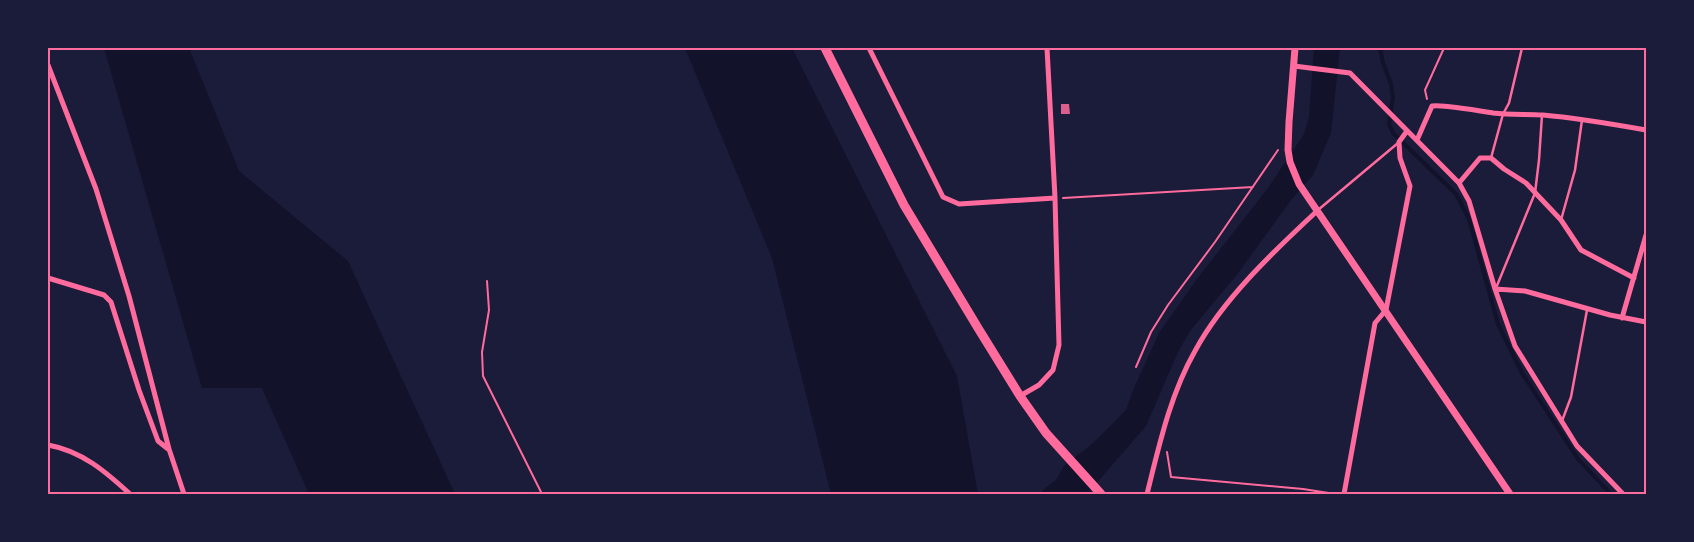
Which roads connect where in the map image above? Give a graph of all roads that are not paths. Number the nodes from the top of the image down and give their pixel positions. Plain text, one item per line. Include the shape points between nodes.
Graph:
1 (825, 48) edge
2 (869, 48) edge
3 (1047, 48) edge
4 (1295, 48) edge
5 (1522, 48) edge
6 (48, 65) edge
7 (1294, 66) junction
8 (1503, 114) junction
9 (1542, 115) junction
10 (1582, 119) junction
11 (1646, 130) edge
12 (1407, 131) junction
13 (1417, 140) junction
14 (1399, 142) junction
15 (1491, 158) junction
16 (1459, 183) junction
17 (1535, 193) junction
18 (1055, 198) junction
19 (1317, 211) junction
20 (1561, 220) junction
21 (1646, 235) edge
22 (48, 278) edge
23 (1634, 278) junction
24 (1495, 289) junction
25 (1588, 309) junction
26 (1386, 310) junction
27 (1622, 318) junction
28 (1646, 322) edge
29 (1020, 396) junction
30 (1561, 423) junction
31 (48, 445) edge
32 (169, 449) junction
33 (130, 494) edge
34 (184, 494) edge
35 (1099, 494) edge
36 (1147, 494) edge
37 (1342, 494) edge
38 (1510, 494) edge
39 (1623, 494) edge

1 - 29 main road via 904,205
2 - 18 street via 943,197 959,204
3 - 18 street
4 - 7 street
5 - 8 lane via 1509,103
6 - 32 street via 96,189 129,296
7 - 12 street via 1350,73
7 - 19 street via 1288,136 1290,162 1303,192
8 - 9 street
8 - 13 street via 1432,106
8 - 15 lane
9 - 10 street
9 - 17 lane
10 - 11 street
10 - 20 lane via 1575,170
12 - 13 street
12 - 14 street
13 - 16 street
14 - 19 lane
14 - 26 street via 1400,158 1410,186
15 - 16 street via 1480,158
15 - 17 street
16 - 24 street via 1469,201
17 - 20 street
17 - 24 lane
18 - 29 street via 1058,345 1053,370 1040,385
19 - 26 street
19 - 36 street via 1266,259 1229,302 1195,350 1179,384
20 - 23 street via 1581,250
21 - 23 street
22 - 32 street via 104,296 111,302 158,441
23 - 27 street
24 - 25 street via 1525,291
24 - 30 street via 1515,346
25 - 27 street
25 - 30 lane via 1571,397
26 - 37 street via 1375,323
26 - 38 street
27 - 28 street
29 - 35 main road via 1046,433
30 - 39 street via 1577,446
31 - 33 street via 70,450 96,464
32 - 34 street

